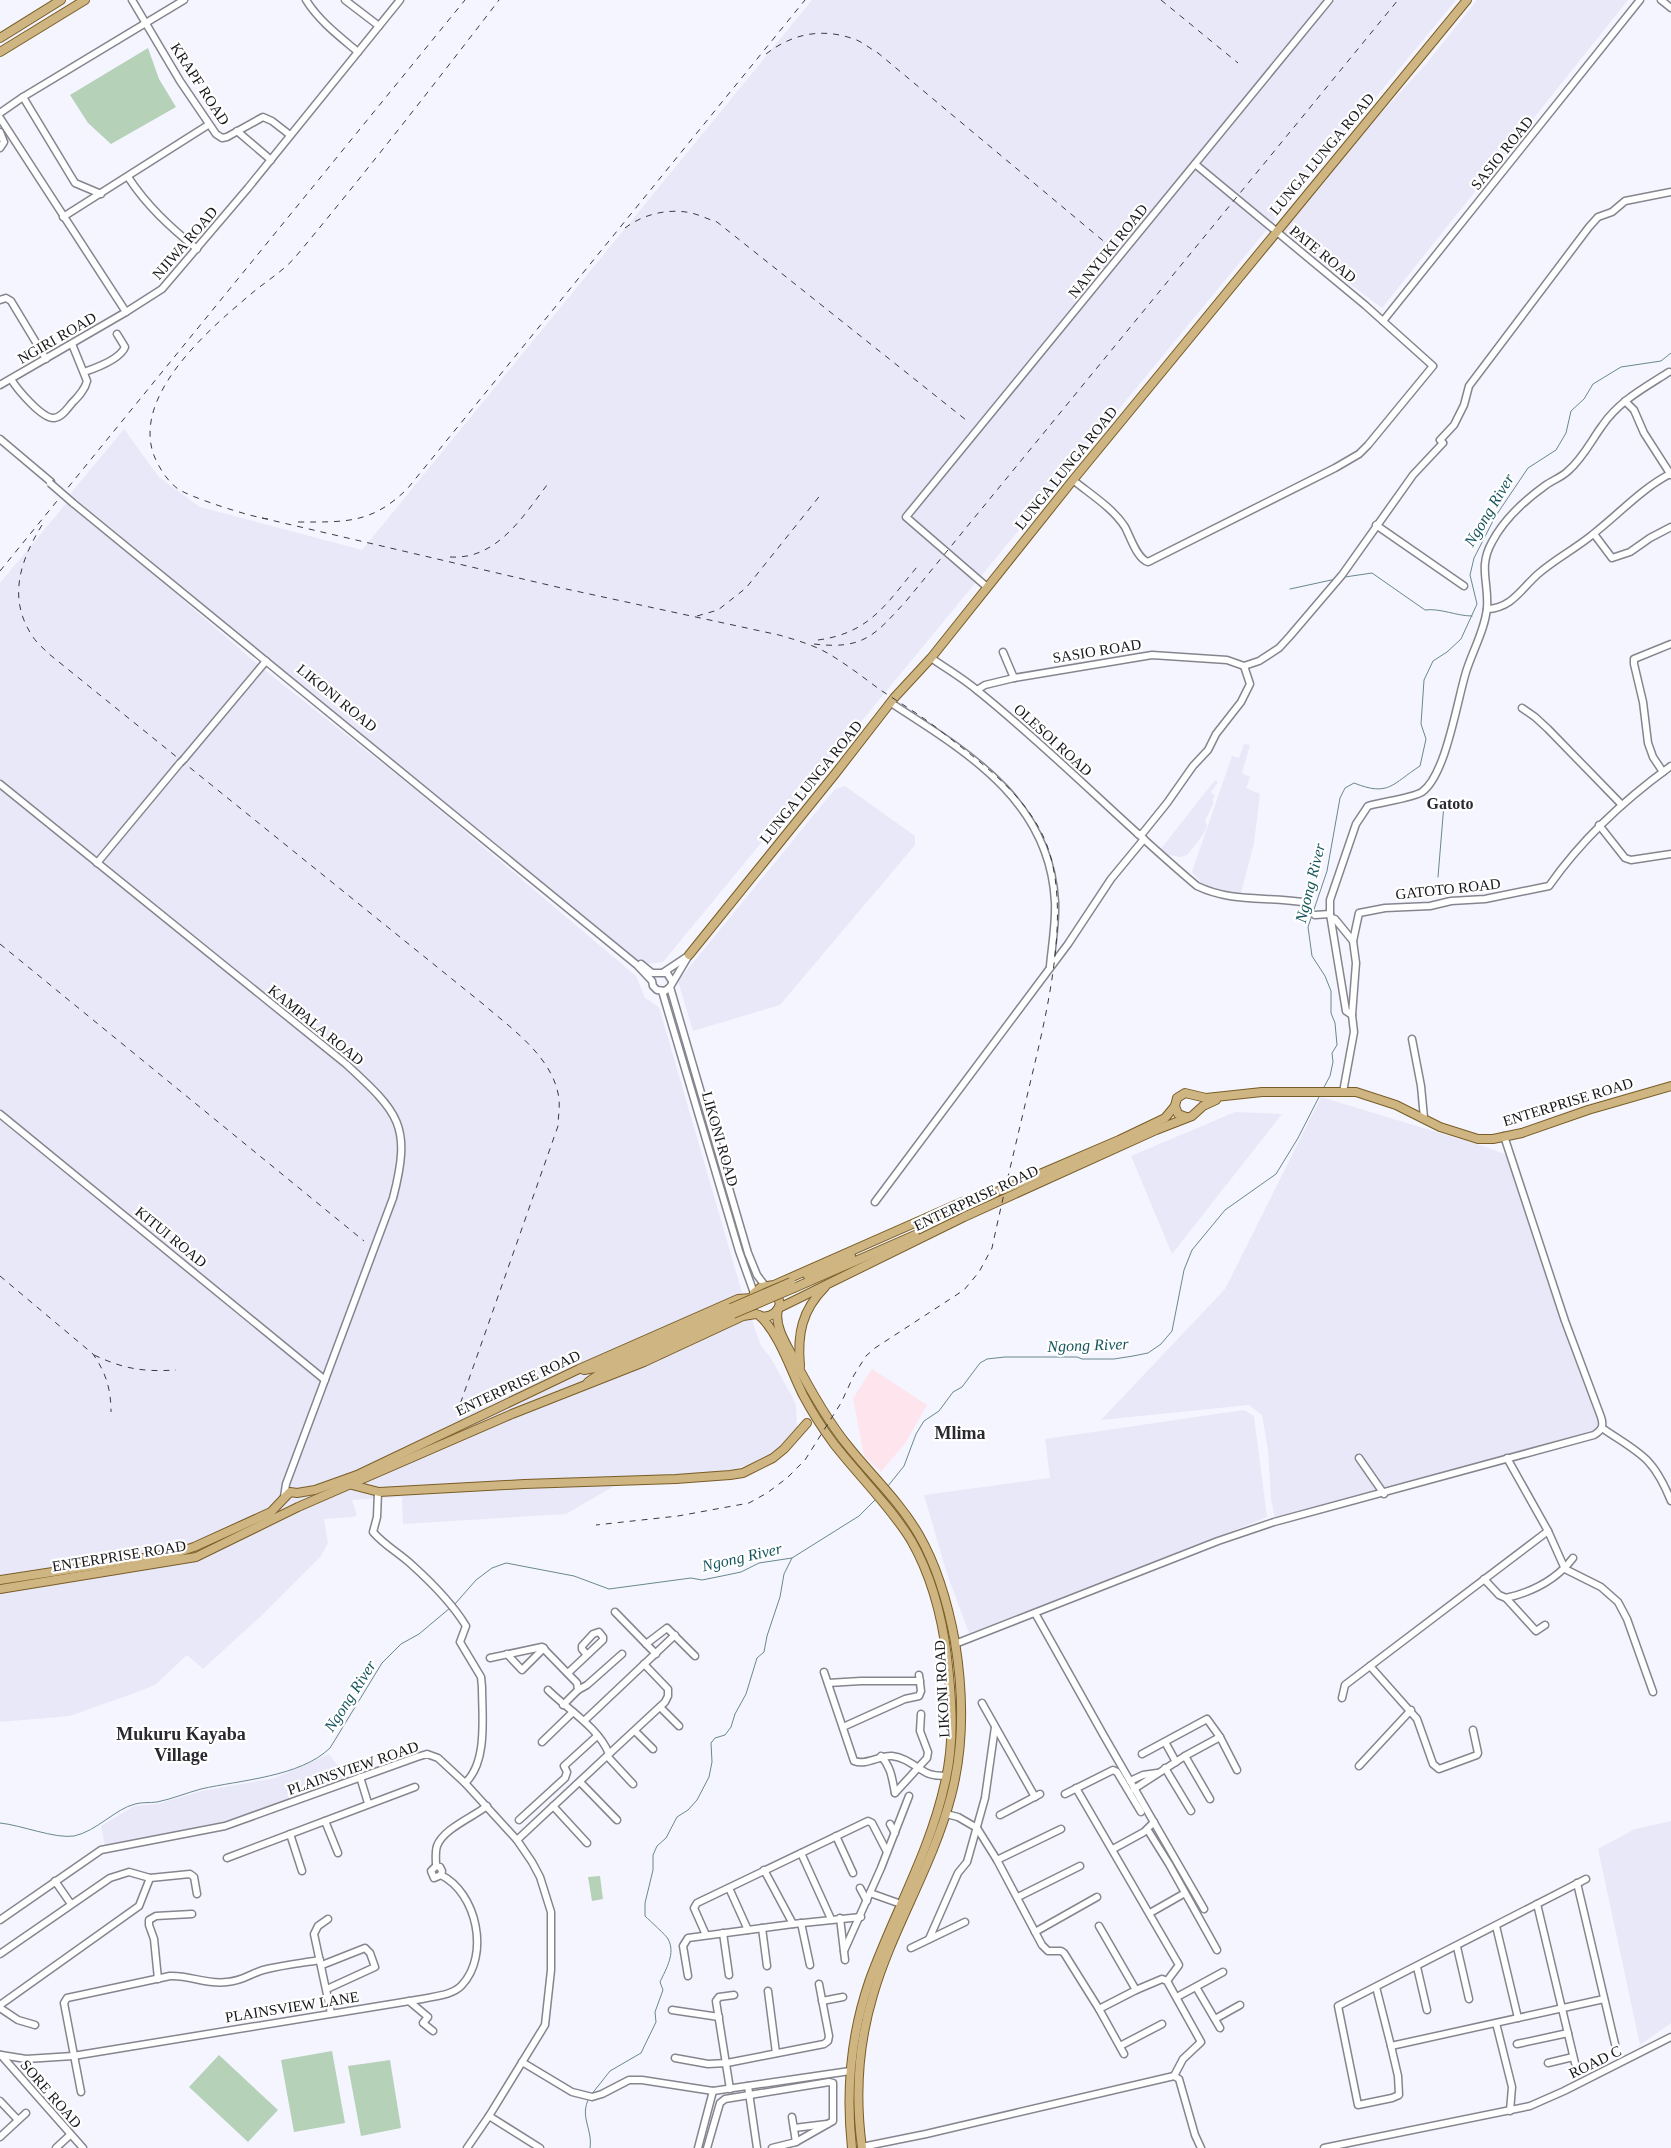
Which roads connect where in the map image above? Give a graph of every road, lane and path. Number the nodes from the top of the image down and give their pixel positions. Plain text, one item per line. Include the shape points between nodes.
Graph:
1 (61, 0) edge
2 (85, 0) edge
3 (132, 0) edge
4 (184, 0) edge
5 (306, 0) edge
6 (345, 0) edge
7 (400, 0) edge
8 (1329, 0) edge
9 (1467, 0) edge
10 (1640, 0) edge
11 (1661, 0) edge
12 (1671, 8) edge
13 (146, 23) junction
14 (379, 26) junction
15 (0, 38) edge
16 (1, 49) edge
17 (358, 52) junction
18 (23, 97) junction
19 (0, 113) edge
20 (0, 118) edge
21 (208, 124) junction
22 (237, 131) junction
23 (4, 135) edge
24 (290, 135) junction
25 (0, 148) edge
26 (271, 160) junction
27 (1195, 164) junction
28 (128, 177) junction
29 (1671, 192) edge
30 (101, 194) junction
31 (63, 216) junction
32 (1276, 231) junction
33 (197, 249) junction
34 (0, 300) edge
35 (126, 312) junction
36 (1383, 321) junction
37 (117, 334) dead end
38 (72, 344) junction
39 (46, 359) junction
40 (84, 372) junction
41 (1669, 372) dead end
42 (11, 379) junction
43 (0, 385) edge
44 (1625, 401) junction
45 (0, 439) edge
46 (0, 444) edge
47 (1671, 474) edge
48 (1073, 480) junction
49 (51, 483) junction
50 (74, 502) junction
51 (1376, 525) junction
52 (1671, 527) edge
53 (1594, 534) junction
54 (1464, 586) dead end
55 (987, 587) junction
56 (1487, 610) junction
57 (1671, 644) edge
58 (1003, 652) dead end
59 (932, 658) junction
60 (266, 661) junction
61 (1244, 666) junction
62 (1014, 678) junction
63 (977, 690) junction
64 (891, 703) junction
65 (1522, 708) dead end
66 (382, 754) junction
67 (1671, 766) edge
68 (1662, 772) junction
69 (0, 784) edge
70 (1622, 806) junction
71 (1599, 825) junction
72 (1138, 834) junction
73 (1144, 839) junction
74 (1671, 854) edge
75 (97, 862) junction
76 (1305, 914) dead end
77 (1315, 915) dead end
78 (1331, 916) junction
79 (1353, 941) junction
80 (689, 955) junction
81 (1050, 967) junction
82 (661, 972) junction
83 (652, 981) junction
84 (671, 984) junction
85 (662, 992) junction
86 (1352, 1016) junction
87 (1412, 1039) dead end
88 (1671, 1086) edge
89 (1343, 1092) junction
90 (1196, 1096) junction
91 (1222, 1098) junction
92 (1175, 1106) junction
93 (1198, 1110) junction
94 (0, 1114) edge
95 (1186, 1117) junction
96 (1424, 1118) junction
97 (1504, 1136) junction
98 (875, 1202) dead end
99 (962, 1202) junction
100 (964, 1217) junction
101 (834, 1280) junction
102 (767, 1287) junction
103 (752, 1296) junction
104 (778, 1309) junction
105 (758, 1315) junction
106 (778, 1322) junction
107 (769, 1326) junction
108 (579, 1370) junction
109 (800, 1370) junction
110 (325, 1380) junction
111 (584, 1386) junction
112 (816, 1400) junction
113 (812, 1411) junction
114 (827, 1416) junction
115 (817, 1421) junction
116 (806, 1424) junction
117 (1602, 1428) junction
118 (1359, 1458) dead end
119 (1508, 1458) junction
120 (293, 1467) junction
121 (352, 1485) junction
122 (378, 1492) junction
123 (296, 1493) junction
124 (1384, 1494) junction
125 (284, 1498) junction
126 (1671, 1501) edge
127 (296, 1509) junction
128 (1548, 1531) junction
129 (1573, 1558) dead end
130 (1565, 1568) junction
131 (1484, 1579) junction
132 (0, 1580) edge
133 (0, 1589) edge
134 (1506, 1598) junction
135 (615, 1612) dead end
136 (1035, 1613) junction
137 (1545, 1625) dead end
138 (675, 1635) junction
139 (646, 1644) junction
140 (955, 1644) junction
141 (544, 1648) junction
142 (507, 1654) junction
143 (622, 1654) dead end
144 (656, 1654) junction
145 (587, 1655) dead end
146 (695, 1656) dead end
147 (490, 1658) dead end
148 (644, 1664) junction
149 (1370, 1666) junction
150 (824, 1672) dead end
151 (568, 1673) junction
152 (828, 1684) junction
153 (548, 1690) dead end
154 (578, 1690) junction
155 (1653, 1692) dead end
156 (1342, 1698) dead end
157 (982, 1703) dead end
158 (563, 1705) junction
159 (660, 1707) junction
160 (1411, 1710) junction
161 (573, 1712) junction
162 (921, 1714) dead end
163 (584, 1721) junction
164 (679, 1726) dead end
165 (995, 1726) junction
166 (843, 1727) junction
167 (1473, 1730) dead end
168 (635, 1731) junction
169 (596, 1736) junction
170 (1220, 1737) junction
171 (542, 1742) dead end
172 (1165, 1742) junction
173 (653, 1749) dead end
174 (1142, 1754) dead end
175 (608, 1756) junction
176 (880, 1756) junction
177 (1185, 1756) junction
178 (1176, 1762) junction
179 (1359, 1766) dead end
180 (919, 1767) junction
181 (1165, 1768) junction
182 (1238, 1770) dead end
183 (1157, 1773) junction
184 (947, 1776) junction
185 (360, 1777) junction
186 (1130, 1781) junction
187 (465, 1782) junction
188 (580, 1782) junction
189 (559, 1784) junction
190 (634, 1784) dead end
191 (415, 1786) dead end
192 (1076, 1788) junction
193 (1134, 1789) junction
194 (567, 1792) junction
195 (1065, 1794) dead end
196 (909, 1796) dead end
197 (1210, 1799) dead end
198 (368, 1803) junction
199 (487, 1806) junction
200 (553, 1806) junction
201 (1190, 1811) dead end
202 (1140, 1812) dead end
203 (946, 1814) junction
204 (1000, 1815) dead end
205 (519, 1820) dead end
206 (617, 1820) dead end
207 (325, 1821) junction
208 (890, 1824) dead end
209 (1156, 1825) junction
210 (977, 1828) junction
211 (1061, 1829) dead end
212 (1146, 1832) junction
213 (895, 1833) junction
214 (290, 1834) junction
215 (836, 1836) junction
216 (517, 1840) junction
217 (587, 1843) dead end
218 (1113, 1849) junction
219 (887, 1852) junction
220 (338, 1853) dead end
221 (801, 1853) junction
222 (227, 1858) dead end
223 (997, 1860) junction
224 (1080, 1866) dead end
225 (764, 1870) junction
226 (302, 1871) dead end
227 (854, 1873) dead end
228 (150, 1878) junction
229 (1586, 1879) dead end
230 (55, 1881) junction
231 (1577, 1884) junction
232 (729, 1888) junction
233 (860, 1888) dead end
234 (870, 1893) junction
235 (1185, 1893) junction
236 (198, 1894) dead end
237 (1018, 1897) junction
238 (1097, 1897) dead end
239 (867, 1901) junction
240 (71, 1904) junction
241 (901, 1904) junction
242 (1538, 1904) junction
243 (1204, 1909) dead end
244 (1150, 1913) junction
245 (192, 1914) dead end
246 (861, 1917) junction
247 (840, 1918) junction
248 (328, 1919) dead end
249 (831, 1919) junction
250 (0, 1920) edge
251 (965, 1922) dead end
252 (801, 1923) junction
253 (793, 1924) junction
254 (1099, 1926) dead end
255 (1496, 1926) junction
256 (762, 1928) junction
257 (748, 1930) junction
258 (1035, 1932) junction
259 (723, 1933) junction
260 (706, 1935) junction
261 (929, 1939) junction
262 (1457, 1946) junction
263 (911, 1948) dead end
264 (1217, 1950) dead end
265 (844, 1952) junction
266 (0, 1954) edge
267 (845, 1960) dead end
268 (321, 1962) junction
269 (810, 1965) dead end
270 (767, 1966) dead end
271 (1417, 1967) junction
272 (1223, 1972) dead end
273 (729, 1975) dead end
274 (688, 1976) dead end
275 (158, 1979) junction
276 (1166, 1981) junction
277 (819, 1984) dead end
278 (1196, 1987) junction
279 (1376, 1987) junction
280 (327, 1989) junction
281 (1136, 1990) junction
282 (768, 1991) dead end
283 (734, 1994) dead end
284 (843, 1997) dead end
285 (1177, 1998) junction
286 (1604, 1998) junction
287 (1469, 1999) dead end
288 (409, 2001) junction
289 (822, 2001) junction
290 (1240, 2005) dead end
291 (0, 2007) edge
292 (1562, 2007) junction
293 (672, 2010) dead end
294 (1099, 2010) junction
295 (1427, 2010) dead end
296 (331, 2013) junction
297 (720, 2017) junction
298 (1518, 2018) junction
299 (1215, 2019) junction
300 (1496, 2023) junction
301 (1162, 2024) dead end
302 (35, 2025) dead end
303 (1220, 2028) dead end
304 (434, 2031) dead end
305 (1568, 2033) junction
306 (1671, 2037) edge
307 (1517, 2044) dead end
308 (1615, 2044) dead end
309 (1120, 2046) junction
310 (1391, 2046) junction
311 (776, 2053) junction
312 (1, 2054) edge
313 (1124, 2054) dead end
314 (73, 2056) junction
315 (675, 2058) dead end
316 (522, 2062) junction
317 (727, 2063) junction
318 (1548, 2063) dead end
319 (859, 2070) junction
320 (850, 2071) junction
321 (1174, 2076) junction
322 (748, 2086) junction
323 (730, 2089) junction
324 (713, 2091) junction
325 (82, 2092) dead end
326 (749, 2096) junction
327 (0, 2100) edge
328 (1510, 2111) junction
329 (26, 2113) dead end
330 (489, 2116) junction
331 (792, 2117) dead end
332 (18, 2120) junction
333 (831, 2124) junction
334 (794, 2128) junction
335 (70, 2135) junction
336 (0, 2136) edge
337 (796, 2142) junction
338 (862, 2147) edge
339 (56, 2148) edge
340 (83, 2148) edge
341 (467, 2148) edge
342 (540, 2148) edge
343 (698, 2148) edge
344 (707, 2148) edge
345 (757, 2148) edge
346 (772, 2148) edge
347 (852, 2148) edge
348 (1201, 2148) edge
349 (1324, 2148) edge

1 - 15 main road
2 - 16 main road
3 - 13 street, KRAPF ROAD
4 - 13 street
5 - 17 street via 323,22
6 - 14 street
7 - 14 street, NJIWA ROAD
8 - 27 street, NANYUKI ROAD
9 - 32 main road, LUNGA LUNGA ROAD
10 - 36 street, SASIO ROAD
11 - 12 street
13 - 18 street
13 - 21 street, KRAPF ROAD
14 - 17 street, NJIWA ROAD
17 - 24 street, NJIWA ROAD
18 - 19 street
18 - 30 street via 75,183
20 - 23 street
21 - 22 street, KRAPF ROAD via 222,138
21 - 28 street
22 - 24 street, KRAPF ROAD via 259,118 265,118
22 - 26 street
23 - 25 street
23 - 31 street
24 - 26 street, NJIWA ROAD
26 - 33 street, NJIWA ROAD
27 - 32 street, PATE ROAD
27 - 55 street, NANYUKI ROAD via 906,518
28 - 30 street
28 - 33 street via 150,208
29 - 51 street via 1625,201 1612,212 1596,218 1469,386 1454,425 1440,440 1443,443 1413,475
30 - 31 street
31 - 35 street
32 - 36 street, PATE ROAD
32 - 48 main road, LUNGA LUNGA ROAD
33 - 35 street, NJIWA ROAD via 162,289
34 - 39 street via 6,298 11,301
35 - 38 street, NGIRI ROAD
36 - 48 street, PATE ROAD via 1433,366 1359,454 1335,468 1148,562 1142,559 1116,516
37 - 40 street via 124,350
38 - 39 street, NGIRI ROAD
38 - 40 street
39 - 42 street, NGIRI ROAD
40 - 42 street via 87,380 80,394 60,416 54,418 26,398
41 - 44 street
42 - 43 street, NGIRI ROAD
44 - 47 street via 1634,410 1644,433
44 - 56 street via 1569,471 1522,504 1498,531 1483,567
45 - 49 street, LIKONI ROAD
46 - 49 street, LIKONI ROAD
47 - 53 street via 1651,485
48 - 55 main road, LUNGA LUNGA ROAD
49 - 50 street, LIKONI ROAD, bridge
50 - 60 street, LIKONI ROAD
50 - 66 street, LIKONI ROAD
51 - 54 street
51 - 61 street via 1340,578 1279,648
52 - 53 street via 1630,552 1612,558
53 - 56 street via 1538,574 1508,605
55 - 59 main road, LUNGA LUNGA ROAD
56 - 78 street via 1437,771 1422,792 1368,806 1362,813 1333,890
57 - 68 street via 1634,659 1648,743
58 - 62 street
59 - 63 street, OLESOI ROAD
59 - 64 main road, LUNGA LUNGA ROAD
60 - 66 street, LIKONI ROAD
60 - 75 street
61 - 62 street, SASIO ROAD via 1227,660 1152,655
61 - 72 street via 1250,684 1245,696 1154,820 1142,834
62 - 63 street, SASIO ROAD
63 - 72 street, OLESOI ROAD
64 - 80 main road, LUNGA LUNGA ROAD
64 - 81 street via 994,776 1026,814 1051,875 1055,916
65 - 70 street via 1548,729
66 - 82 street, LIKONI ROAD via 627,954 652,972
66 - 83 street, LIKONI ROAD via 637,965
67 - 68 street, GATOTO ROAD
68 - 70 street, GATOTO ROAD
69 - 75 street, KAMPALA ROAD
70 - 71 street, GATOTO ROAD
71 - 74 street via 1625,858 1631,860
71 - 79 street, GATOTO ROAD via 1549,886 1485,899 1361,912
72 - 73 street, OLESOI ROAD
73 - 76 street, OLESOI ROAD via 1197,886 1209,892 1247,900 1302,902
73 - 81 street via 1111,879
75 - 110 street, KAMPALA ROAD via 346,1064 382,1097 394,1118 402,1156 393,1198
77 - 78 street
78 - 79 street
78 - 86 street via 1346,1011
79 - 86 street, GATOTO ROAD via 1356,963
80 - 82 street, LUNGA LUNGA ROAD
80 - 84 street, LUNGA LUNGA ROAD
81 - 98 street
82 - 83 street
82 - 84 street via 669,975
83 - 85 street via 654,988
84 - 85 street
84 - 102 street via 748,1253 757,1275
85 - 103 street, LIKONI ROAD
86 - 89 street, GATOTO ROAD via 1354,1032
87 - 96 street via 1422,1086
88 - 97 main road, ENTERPRISE ROAD
89 - 91 main road, ENTERPRISE ROAD via 1262,1092
89 - 96 main road, ENTERPRISE ROAD via 1372,1097
90 - 91 main road
90 - 92 main road via 1182,1094
90 - 93 main road
91 - 93 main road
92 - 95 main road via 1178,1114
92 - 99 main road, ENTERPRISE ROAD via 1165,1118 1119,1140 1005,1189
93 - 95 main road
94 - 110 street, KITUI ROAD
95 - 100 main road, ENTERPRISE ROAD
96 - 97 main road, ENTERPRISE ROAD via 1478,1140
97 - 117 street via 1601,1417
99 - 102 main road, ENTERPRISE ROAD
99 - 108 main road, bridge via 939,1217 595,1368
100 - 101 main road, ENTERPRISE ROAD
100 - 111 main road, bridge via 941,1224 634,1358 598,1375
101 - 104 main road, ENTERPRISE ROAD
101 - 109 main road via 811,1304 803,1320 799,1341
102 - 103 main road via 757,1289
102 - 104 main road via 779,1294
103 - 105 main road via 752,1308
103 - 108 main road, ENTERPRISE ROAD via 738,1299
104 - 105 main road via 772,1316
104 - 106 main road, LIKONI ROAD
105 - 107 main road, LIKONI ROAD
105 - 111 main road, ENTERPRISE ROAD via 743,1316
106 - 107 main road
106 - 109 main road, LIKONI ROAD
107 - 113 main road, LIKONI ROAD
108 - 123 main road, ENTERPRISE ROAD via 357,1475
109 - 112 main road, LIKONI ROAD
110 - 120 street, KAMPALA ROAD
111 - 121 main road, ENTERPRISE ROAD via 512,1414
112 - 113 main road
112 - 114 main road, LIKONI ROAD
113 - 115 main road, LIKONI ROAD
113 - 116 main road
114 - 115 main road
114 - 140 main road, LIKONI ROAD via 918,1533 945,1594
115 - 116 main road
115 - 184 main road, LIKONI ROAD via 900,1524 920,1559 935,1597 942,1626 951,1702
116 - 122 main road via 773,1458 744,1473
117 - 119 street via 1594,1436
117 - 126 street via 1646,1458
118 - 124 street
119 - 124 street
119 - 128 street
120 - 123 street via 291,1486
120 - 125 street, KAMPALA ROAD
121 - 122 main road
121 - 127 main road, ENTERPRISE ROAD
122 - 187 street via 373,1532 457,1610 466,1626 461,1645 482,1677 480,1757 474,1773
123 - 125 main road, ENTERPRISE ROAD via 287,1494
123 - 127 main road via 301,1501
124 - 136 street via 1218,1540
125 - 127 main road via 286,1507
125 - 132 main road, ENTERPRISE ROAD via 271,1512 183,1551
127 - 133 main road, ENTERPRISE ROAD via 196,1557
128 - 130 street
128 - 131 street
129 - 130 street
130 - 134 street via 1554,1578
130 - 155 street via 1601,1587 1618,1602 1628,1619
131 - 134 street
131 - 149 street
134 - 137 street via 1536,1631
135 - 139 street
136 - 140 street
136 - 186 street
138 - 139 street via 666,1628
138 - 144 street
138 - 146 street
139 - 144 street
140 - 203 main road, LIKONI ROAD via 960,1747
141 - 142 street via 539,1646
141 - 142 street via 522,1670
141 - 151 street
142 - 147 street
143 - 154 street
144 - 148 street
145 - 151 street
148 - 159 street via 668,1689 667,1699
148 - 163 street
149 - 156 street via 1345,1685
149 - 160 street
150 - 152 street
151 - 154 street via 578,1685
152 - 166 street
152 - 166 street via 919,1678 919,1696
153 - 158 street
154 - 158 street
157 - 165 street
158 - 161 street
159 - 164 street
159 - 168 street
160 - 167 street via 1419,1722 1433,1764 1439,1769 1478,1755
160 - 179 street
161 - 163 street
161 - 171 street
162 - 180 street via 920,1731 928,1755
163 - 169 street
165 - 204 street via 1037,1795
165 - 210 street via 985,1798
166 - 176 street via 854,1761 861,1763
168 - 173 street
168 - 175 street
169 - 175 street
169 - 189 street via 564,1765 567,1774
170 - 172 street via 1207,1719
170 - 177 street
170 - 182 street
172 - 174 street
172 - 178 street
175 - 188 street
175 - 190 street
176 - 180 street via 901,1758
176 - 180 street via 888,1763 895,1792
177 - 178 street
177 - 197 street
178 - 181 street
180 - 184 street via 929,1774
181 - 183 street
181 - 201 street
183 - 186 street
183 - 193 street
184 - 241 main road, LIKONI ROAD via 938,1812
185 - 187 street, PLAINSVIEW ROAD via 427,1754 438,1758
185 - 198 street
185 - 230 street, PLAINSVIEW ROAD via 225,1826 101,1850
186 - 193 street
187 - 199 street, PLAINSVIEW ROAD
188 - 194 street
188 - 206 street
189 - 194 street
189 - 205 street
191 - 198 street
192 - 195 street
192 - 202 street via 1115,1771
192 - 218 street
193 - 209 street
194 - 200 street
196 - 213 street
198 - 207 street
199 - 216 street, PLAINSVIEW ROAD
199 - 288 street, PLAINSVIEW LANE via 439,1841 436,1866 431,1871 434,1878 441,1875 447,1878 461,1892 476,1924 474,1963 469,1976 454,1991
200 - 216 street
200 - 217 street
203 - 210 street
203 - 319 main road, LIKONI ROAD via 875,1990
207 - 214 street
207 - 220 street
208 - 213 street
209 - 212 street
209 - 243 street
210 - 223 street
210 - 261 street via 966,1862
211 - 223 street
212 - 218 street
212 - 235 street
213 - 219 street
214 - 222 street
214 - 226 street
215 - 219 street via 870,1821
215 - 221 street
215 - 227 street
216 - 316 street, PLAINSVIEW ROAD via 544,1887 552,1928 545,2023
218 - 244 street
219 - 234 street
221 - 225 street
221 - 249 street
223 - 237 street
224 - 237 street
225 - 232 street
225 - 253 street
228 - 236 street via 190,1874 194,1877
228 - 240 street via 129,1872 121,1874
228 - 291 street via 139,1906
229 - 231 street
230 - 240 street
230 - 250 street, PLAINSVIEW ROAD
231 - 242 street
231 - 286 street
232 - 257 street
232 - 260 street via 694,1906
233 - 239 street
234 - 239 street
234 - 241 street
235 - 244 street
235 - 264 street
237 - 258 street
238 - 258 street
239 - 246 street
240 - 266 street
241 - 320 main road, LIKONI ROAD via 866,1994
242 - 255 street
242 - 292 street
244 - 276 street via 1179,1965
245 - 275 street via 156,1916 149,1920
246 - 247 street
246 - 265 street
247 - 249 street
247 - 265 street
248 - 268 street via 318,1926 314,1934
249 - 252 street
251 - 261 street
252 - 253 street
252 - 269 street
253 - 256 street
254 - 281 street
255 - 262 street
255 - 298 street
256 - 257 street
256 - 270 street
257 - 259 street
258 - 294 street via 1048,1951 1064,1953
259 - 260 street
259 - 273 street
260 - 274 street via 688,1938 683,1944
261 - 263 street
262 - 271 street
262 - 287 street
265 - 267 street
268 - 275 street via 267,1969 235,1982 217,1983 182,1975
268 - 280 street
268 - 280 street via 365,1948 375,1967
271 - 279 street
271 - 295 street
272 - 278 street
275 - 314 street via 70,1996 65,2000
276 - 281 street via 1162,1979
276 - 285 street
277 - 289 street
278 - 285 street
278 - 299 street
279 - 310 street
279 - 310 street via 1338,2006 1358,2105 1399,2095
280 - 296 street
281 - 294 street
282 - 311 street
283 - 297 street via 717,1998
284 - 289 street
285 - 321 street via 1201,2042 1183,2059
286 - 292 street
286 - 308 street
288 - 296 street, PLAINSVIEW LANE
288 - 304 street via 428,2016 423,2023
289 - 311 street via 828,2042
290 - 299 street
291 - 302 street via 18,2020
292 - 298 street
292 - 305 street
293 - 297 street
294 - 309 street
296 - 314 street, PLAINSVIEW LANE
297 - 317 street
298 - 300 street
299 - 303 street
300 - 310 street
300 - 328 street via 1512,2087
301 - 309 street
305 - 307 street
305 - 318 street via 1574,2060
306 - 328 street, ROAD C via 1557,2095
309 - 313 street
311 - 317 street
312 - 314 street, PLAINSVIEW LANE via 26,2059
312 - 335 street, SORE ROAD
314 - 325 street
315 - 317 street via 708,2064
316 - 324 street via 584,2096 596,2097 623,2082 636,2079
316 - 330 street, PLAINSVIEW ROAD
317 - 323 street
319 - 320 main road
319 - 338 main road, LIKONI ROAD via 858,2114
320 - 322 street
320 - 347 main road, LIKONI ROAD
321 - 338 street
321 - 348 street via 1180,2079
322 - 323 street
322 - 326 street
323 - 324 street
324 - 343 street
326 - 333 street via 833,2083 834,2119
326 - 344 street via 724,2099 720,2103
326 - 345 street
327 - 332 street
328 - 349 street, ROAD C
329 - 332 street
330 - 341 street, PLAINSVIEW ROAD
330 - 342 street
331 - 334 street
332 - 336 street
333 - 334 street
333 - 337 street
334 - 337 street
335 - 339 street
335 - 340 street, SORE ROAD
337 - 346 street

